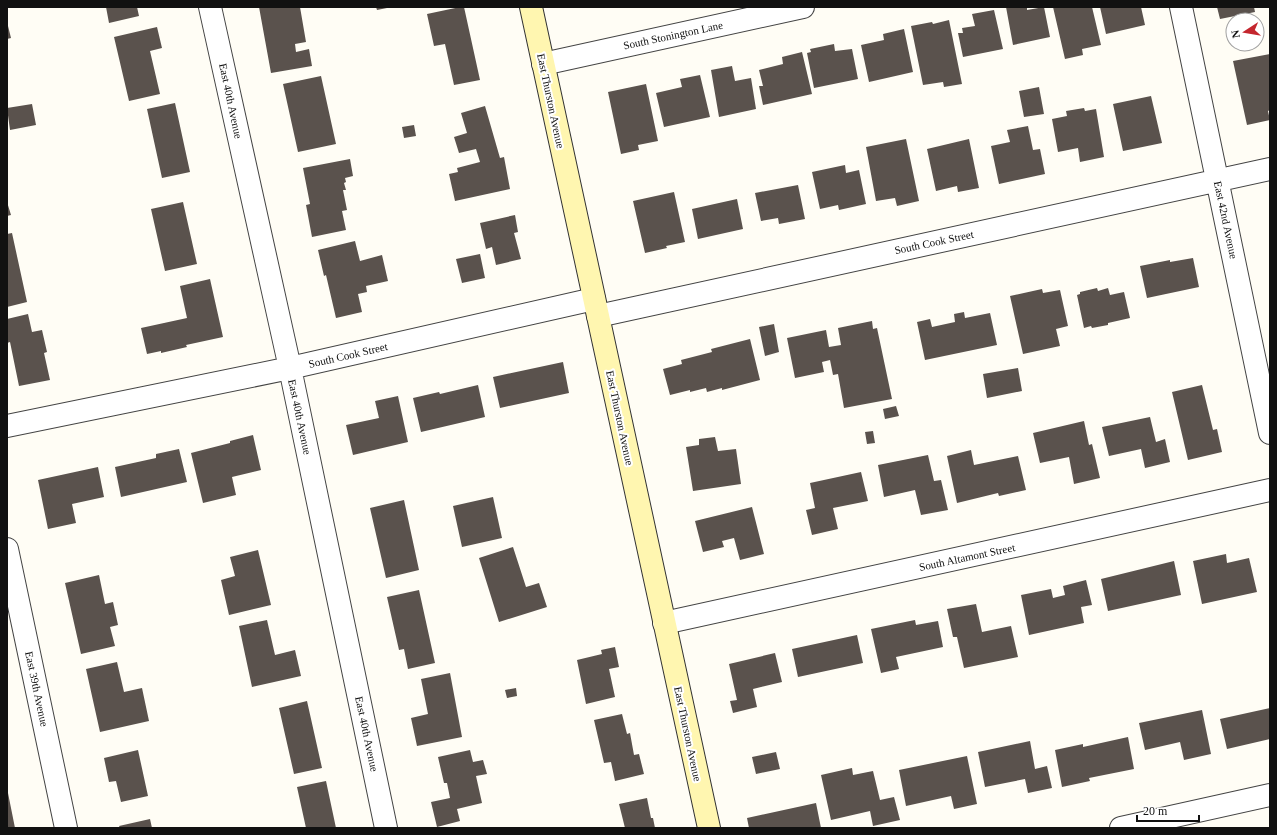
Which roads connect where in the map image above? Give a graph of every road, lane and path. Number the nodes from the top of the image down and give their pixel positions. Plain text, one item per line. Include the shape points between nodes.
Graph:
1 (210, 7) edge
2 (531, 7) edge
3 (803, 7) edge
4 (1181, 7) edge
5 (543, 64) junction
6 (1270, 169) edge
7 (1218, 180) junction
8 (596, 308) junction
9 (290, 368) junction
10 (7, 426) edge
11 (1270, 433) edge
12 (1270, 490) edge
13 (7, 549) edge
14 (664, 623) junction
15 (1270, 795) edge
16 (66, 828) edge
17 (386, 828) edge
18 (709, 828) edge
19 (1121, 828) edge

1 - 9 street, East 40th Avenue
2 - 5 street, East Thurston Avenue
3 - 5 street, South Stonington Lane
4 - 7 street, East 42nd Avenue
5 - 8 street, East Thurston Avenue
6 - 7 street, South Cook Street
7 - 8 street, South Cook Street
7 - 11 street, East 42nd Avenue
8 - 9 street, South Cook Street
8 - 14 street, East Thurston Avenue
9 - 10 street, South Cook Street
9 - 17 street, East 40th Avenue
12 - 14 street, South Altamont Street
13 - 16 street, East 39th Avenue
14 - 18 street, East Thurston Avenue
15 - 19 street

